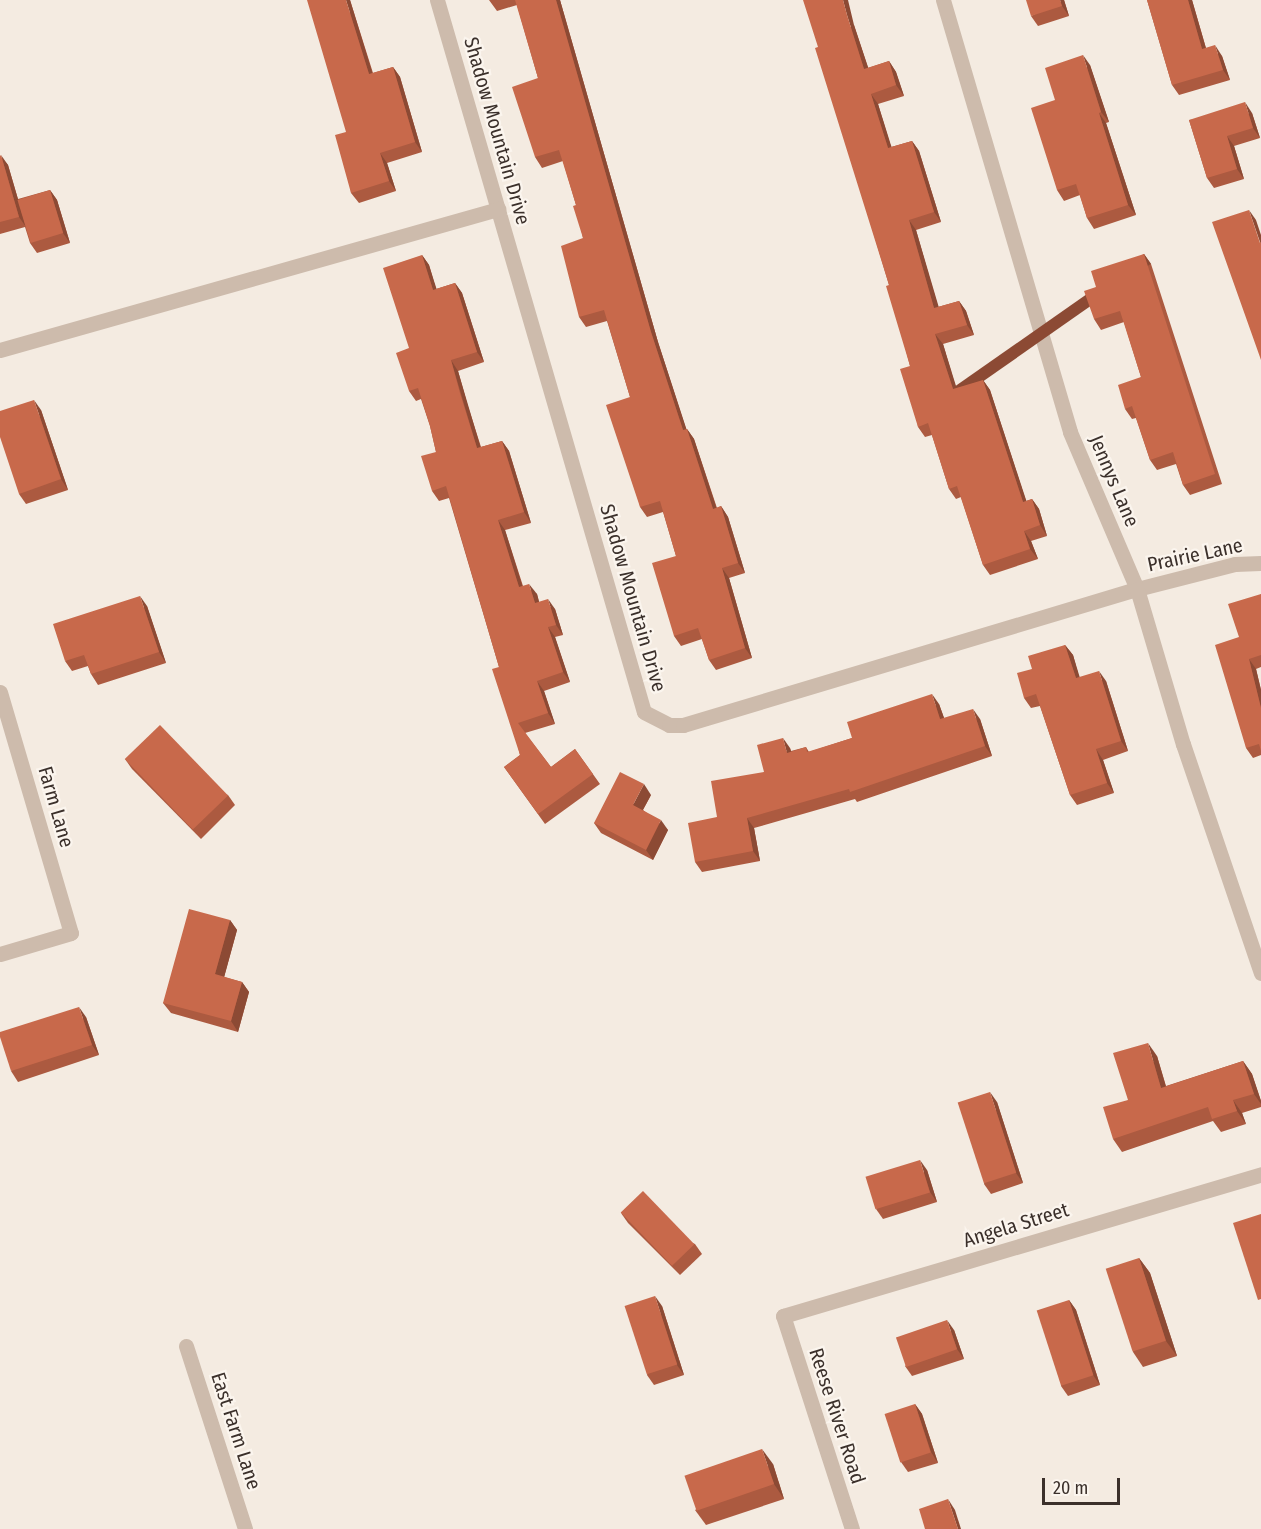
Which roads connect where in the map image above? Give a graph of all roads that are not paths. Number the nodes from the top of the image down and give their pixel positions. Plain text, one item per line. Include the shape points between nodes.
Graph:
1 (437, 0) edge
2 (943, 0) edge
3 (498, 209) junction
4 (0, 350) edge
5 (1261, 563) edge
6 (1137, 589) junction
7 (0, 692) edge
8 (0, 954) edge
9 (1261, 973) edge
10 (1261, 1174) edge
11 (783, 1316) joint
12 (186, 1346) dead end
13 (246, 1529) edge
14 (852, 1529) edge

1 - 3 street, Shadow Mountain Drive
2 - 6 street, Jennys Lane via 1070,432
3 - 4 street
3 - 6 street, Shadow Mountain Drive via 644,712 669,725 683,724
5 - 6 street, Prairie Lane via 1235,564
6 - 9 street, Jennys Lane via 1183,744
7 - 8 street, Farm Lane via 71,933
10 - 11 street, Angela Street
11 - 14 street, Reese River Road
12 - 13 street, East Farm Lane

